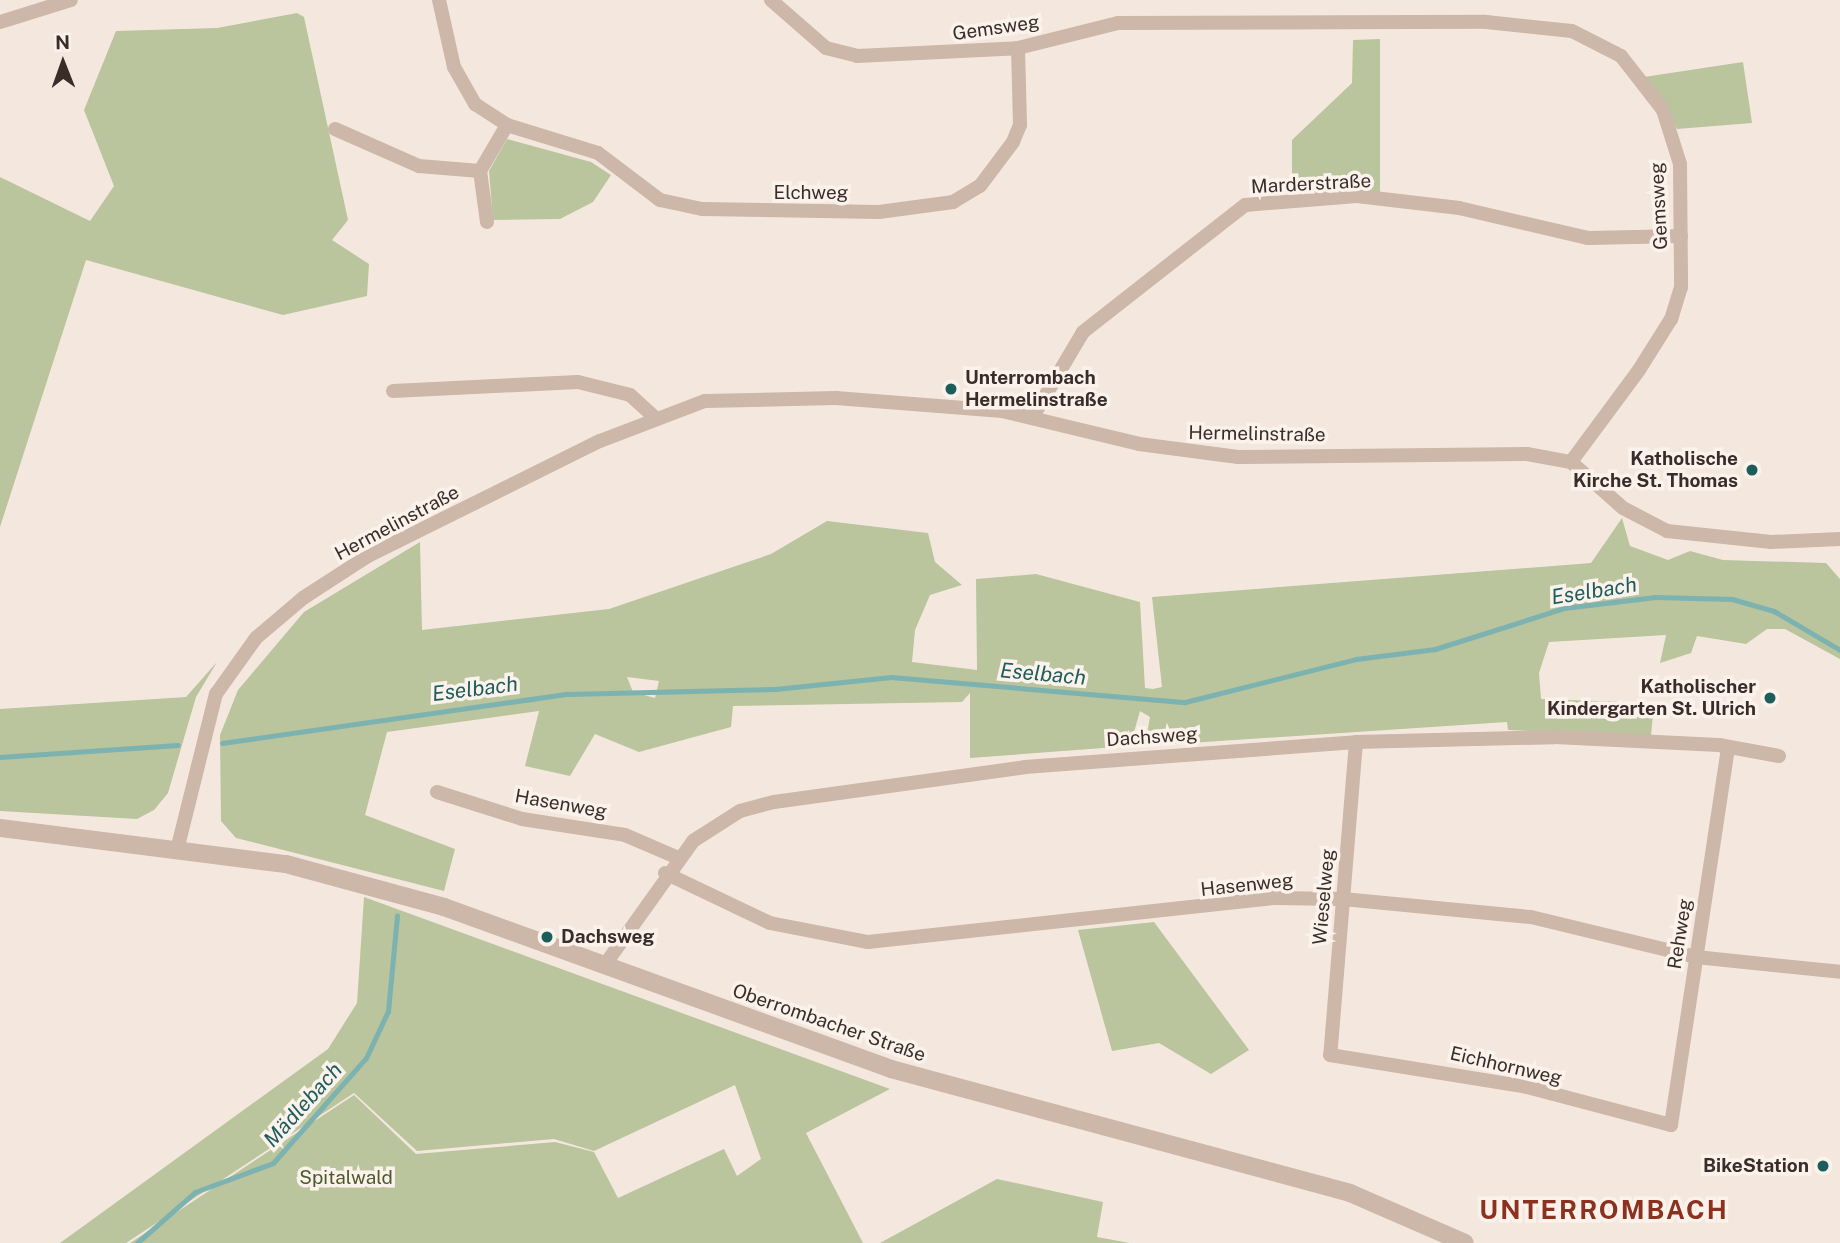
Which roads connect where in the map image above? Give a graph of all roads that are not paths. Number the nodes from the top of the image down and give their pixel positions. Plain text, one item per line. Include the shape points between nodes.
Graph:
1 (71, 0) edge
2 (439, 0) edge
3 (771, 0) edge
4 (0, 22) edge
5 (1018, 48) junction
6 (507, 125) junction
7 (335, 129) dead end
8 (480, 171) junction
9 (487, 222) dead end
10 (1681, 236) junction
11 (393, 391) dead end
12 (1032, 418) junction
13 (657, 419) junction
14 (1571, 462) junction
15 (1840, 539) edge
16 (1356, 742) junction
17 (1728, 750) junction
18 (1779, 756) dead end
19 (437, 792) dead end
20 (0, 828) edge
21 (178, 846) junction
22 (676, 857) junction
23 (665, 873) junction
24 (1343, 899) junction
25 (1696, 957) junction
26 (604, 966) junction
27 (1840, 972) edge
28 (1330, 1055) joint
29 (1671, 1125) joint
30 (1465, 1243) edge

1 - 4 street
2 - 6 street, Elchweg via 454,67 475,104
3 - 5 street, Gemsweg via 826,48 857,56
5 - 6 street, Elchweg via 1020,125 1013,142 980,186 919,211 702,209 660,200 598,153
5 - 10 street, Gemsweg via 1118,23 1486,22 1572,31 1621,57 1663,110 1680,164
6 - 8 street
7 - 8 street via 419,166
8 - 9 street
10 - 12 street, Marderstraße via 1588,238 1459,208 1357,196 1245,205 1083,332
10 - 14 street, Gemsweg via 1681,287 1671,319
11 - 13 street via 578,382 629,395
12 - 13 street, Hermelinstraße via 836,398 705,401
12 - 14 street, Hermelinstraße via 1166,450 1238,457 1481,452
13 - 21 street, Hermelinstraße via 600,440 368,556 256,638 216,694
14 - 15 street via 1623,508 1667,531 1771,542
16 - 17 street, Dachsweg via 1555,737
16 - 22 street, Dachsweg via 1025,767 774,802 715,825
16 - 24 street, Wieselweg
17 - 18 street, Dachsweg
17 - 25 street, Rehweg
19 - 22 street, Hasenweg via 522,819 625,835
20 - 21 street, Oberrombacher Straße
21 - 26 street, Oberrombacher Straße via 286,864 430,904
22 - 23 street, Dachsweg
23 - 24 street, Hasenweg via 770,923 868,942 1275,898
23 - 26 street, Dachsweg
24 - 25 street, Hasenweg via 1531,918
24 - 28 street, Wieselweg
25 - 27 street, Hasenweg
25 - 29 street, Rehweg
26 - 30 street, Oberrombacher Straße via 891,1069 1350,1193
28 - 29 street, Eichhornweg via 1527,1087

